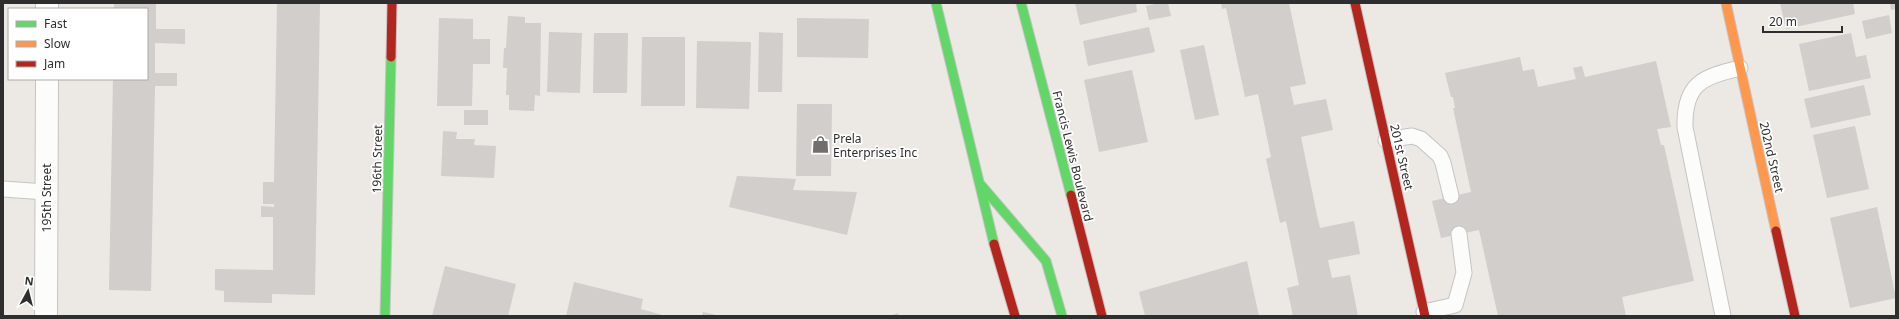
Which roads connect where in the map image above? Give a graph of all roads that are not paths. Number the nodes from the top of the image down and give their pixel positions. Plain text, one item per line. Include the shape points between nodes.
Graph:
1 (392, 3) edge
2 (936, 3) edge
3 (1021, 3) edge
4 (1355, 3) edge
5 (1726, 3) edge
6 (1740, 68) junction
7 (47, 80) edge
8 (1386, 140) junction
9 (978, 181) junction
10 (3, 189) edge
11 (46, 192) junction
12 (1451, 196) dead end
13 (1459, 234) dead end
14 (1425, 314) edge
15 (46, 316) edge
16 (385, 316) edge
17 (1015, 316) edge
18 (1062, 316) edge
19 (1102, 316) edge
20 (1723, 316) edge
21 (1795, 316) edge

1 - 16 street, 196th Street
2 - 9 street
3 - 19 street, Francis Lewis Boulevard
4 - 8 street, 201st Street
5 - 6 street, 202nd Street
6 - 20 lane via 1711,76 1700,82 1690,94 1685,111 1685,127
6 - 21 street, 202nd Street
7 - 11 street, 195th Street
8 - 12 lane via 1412,136 1440,156 1444,163
8 - 14 street, 201st Street
9 - 17 street
9 - 18 street via 1046,261
10 - 11 lane
11 - 15 street, 195th Street
13 - 14 lane via 1464,272 1455,305

